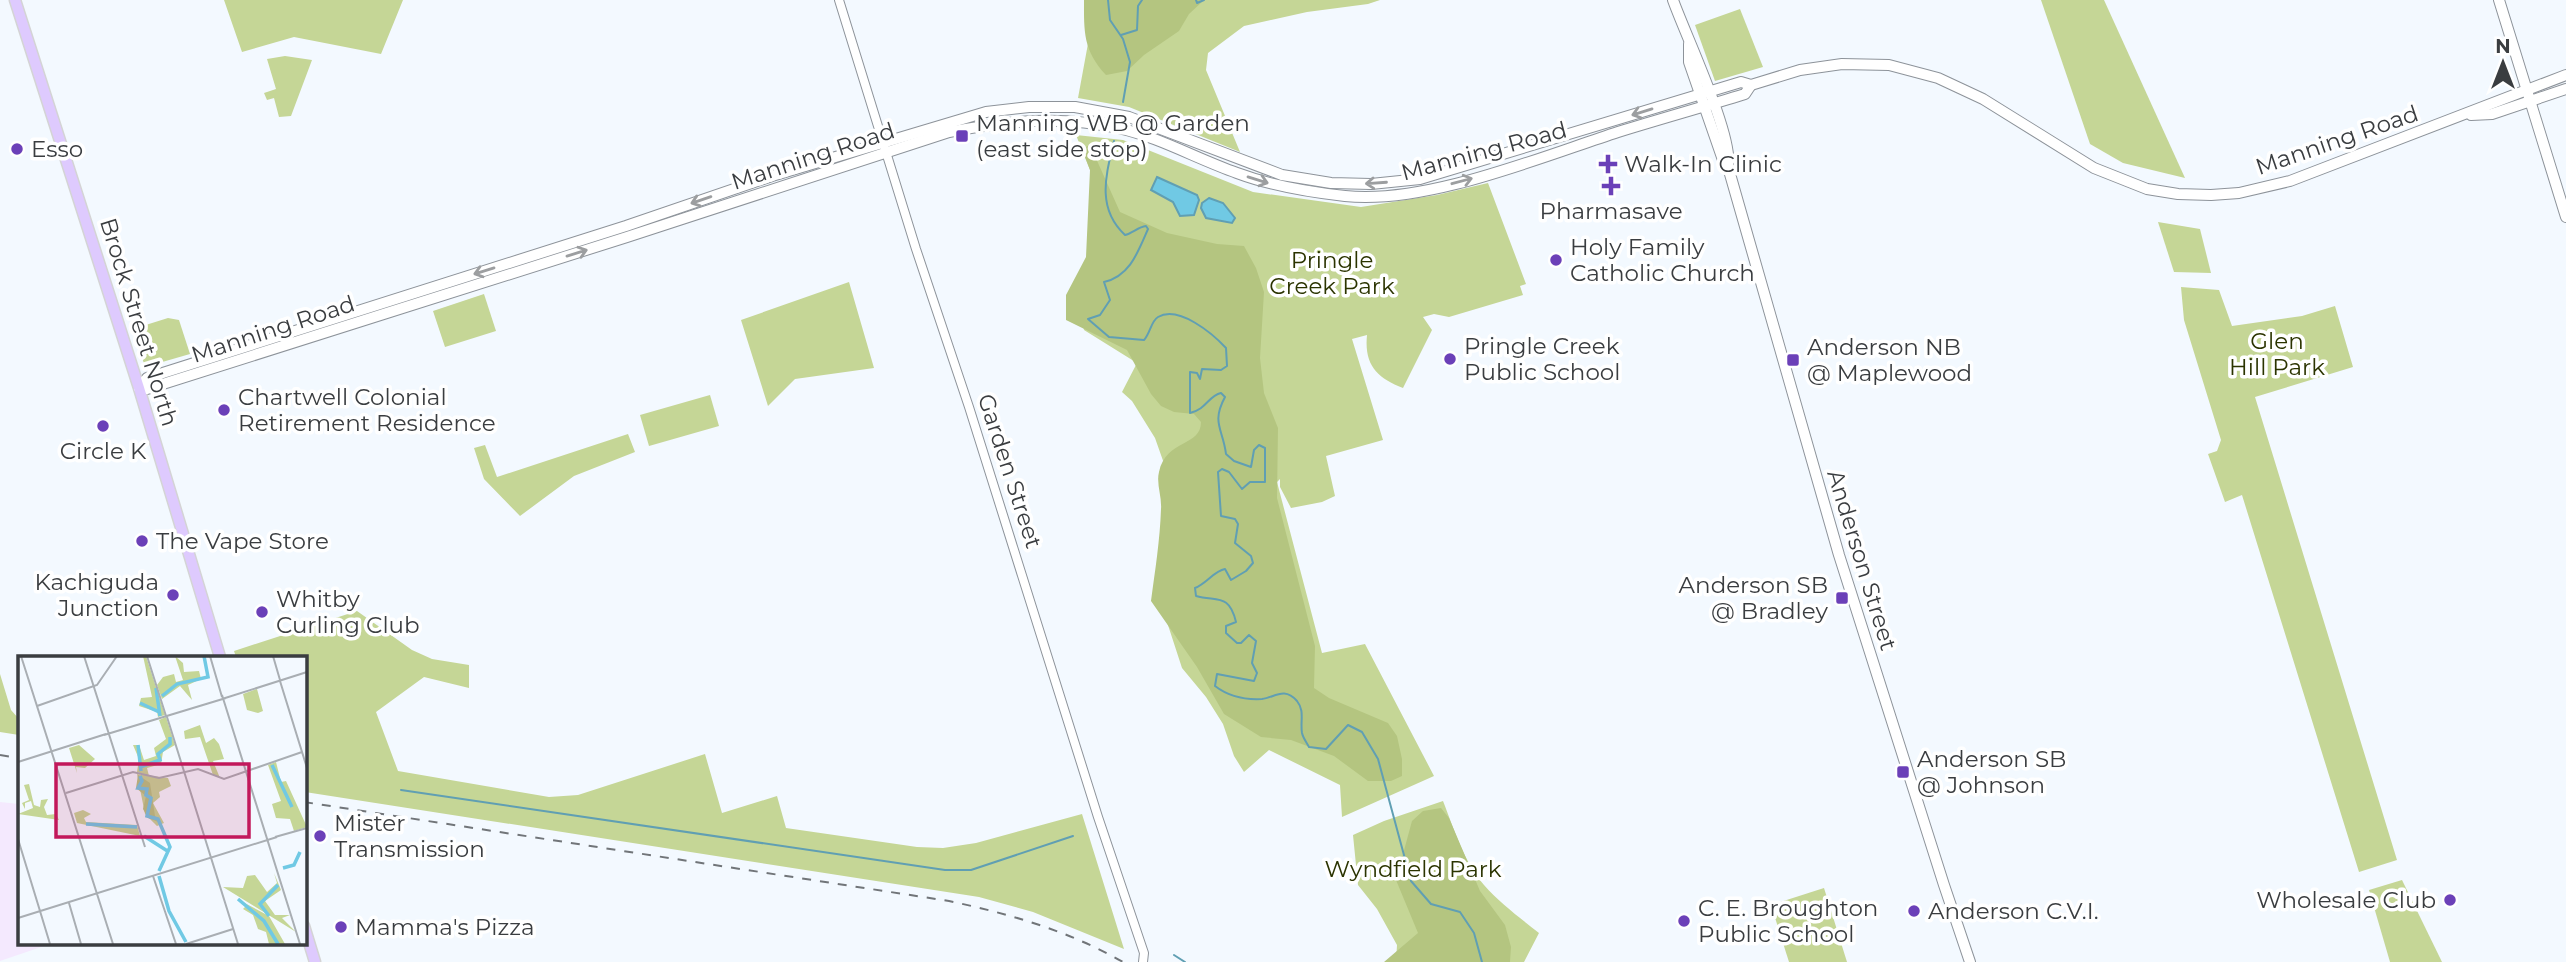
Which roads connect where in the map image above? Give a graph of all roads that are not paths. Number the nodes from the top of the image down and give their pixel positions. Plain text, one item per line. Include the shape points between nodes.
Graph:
1 (15, 0) edge
2 (839, 0) edge
3 (1673, 0) edge
4 (2499, 0) edge
5 (2566, 75) edge
6 (1751, 85) junction
7 (2566, 89) edge
8 (2527, 91) junction
9 (1705, 93) junction
10 (2531, 103) junction
11 (1708, 105) junction
12 (2464, 116) junction
13 (883, 143) junction
14 (886, 153) junction
15 (2566, 217) edge
16 (139, 388) junction
17 (220, 656) edge
18 (306, 933) edge
19 (1144, 958) edge
20 (315, 962) edge
21 (1152, 962) edge
22 (1970, 962) edge

1 - 16 main road, Brock Street North
2 - 13 street, Garden Street
3 - 9 main road, Anderson Street via 1689,44 1689,62
4 - 8 main road
5 - 8 main road, Manning Road
6 - 9 main road, Manning Road via 1741,82
6 - 11 main road, Manning Road via 1745,94
6 - 12 main road, Manning Road via 1800,70 1842,64 1889,65 1938,78 1983,99 2094,168 2147,189 2178,194 2239,193 2290,181
7 - 10 main road, Manning Road
8 - 10 main road
8 - 12 main road, Manning Road
9 - 11 main road, Anderson Street
9 -> 13 main road, Manning Road via 1420,179 1371,184 1282,175 1129,117 1075,107 986,111
10 - 12 main road, Manning Road
10 - 15 main road
14 -> 11 main road, Manning Road via 949,132 1001,122 1062,119 1136,133 1279,186 1380,197 1483,176
11 - 22 main road, Anderson Street via 1839,555
13 - 14 street, Garden Street
13 -> 16 main road, Manning Road via 147,378
16 -> 14 main road, Manning Road via 281,348
14 - 19 street, Garden Street
16 - 17 main road, Brock Street North
18 - 20 main road
19 - 21 street, Garden Street

